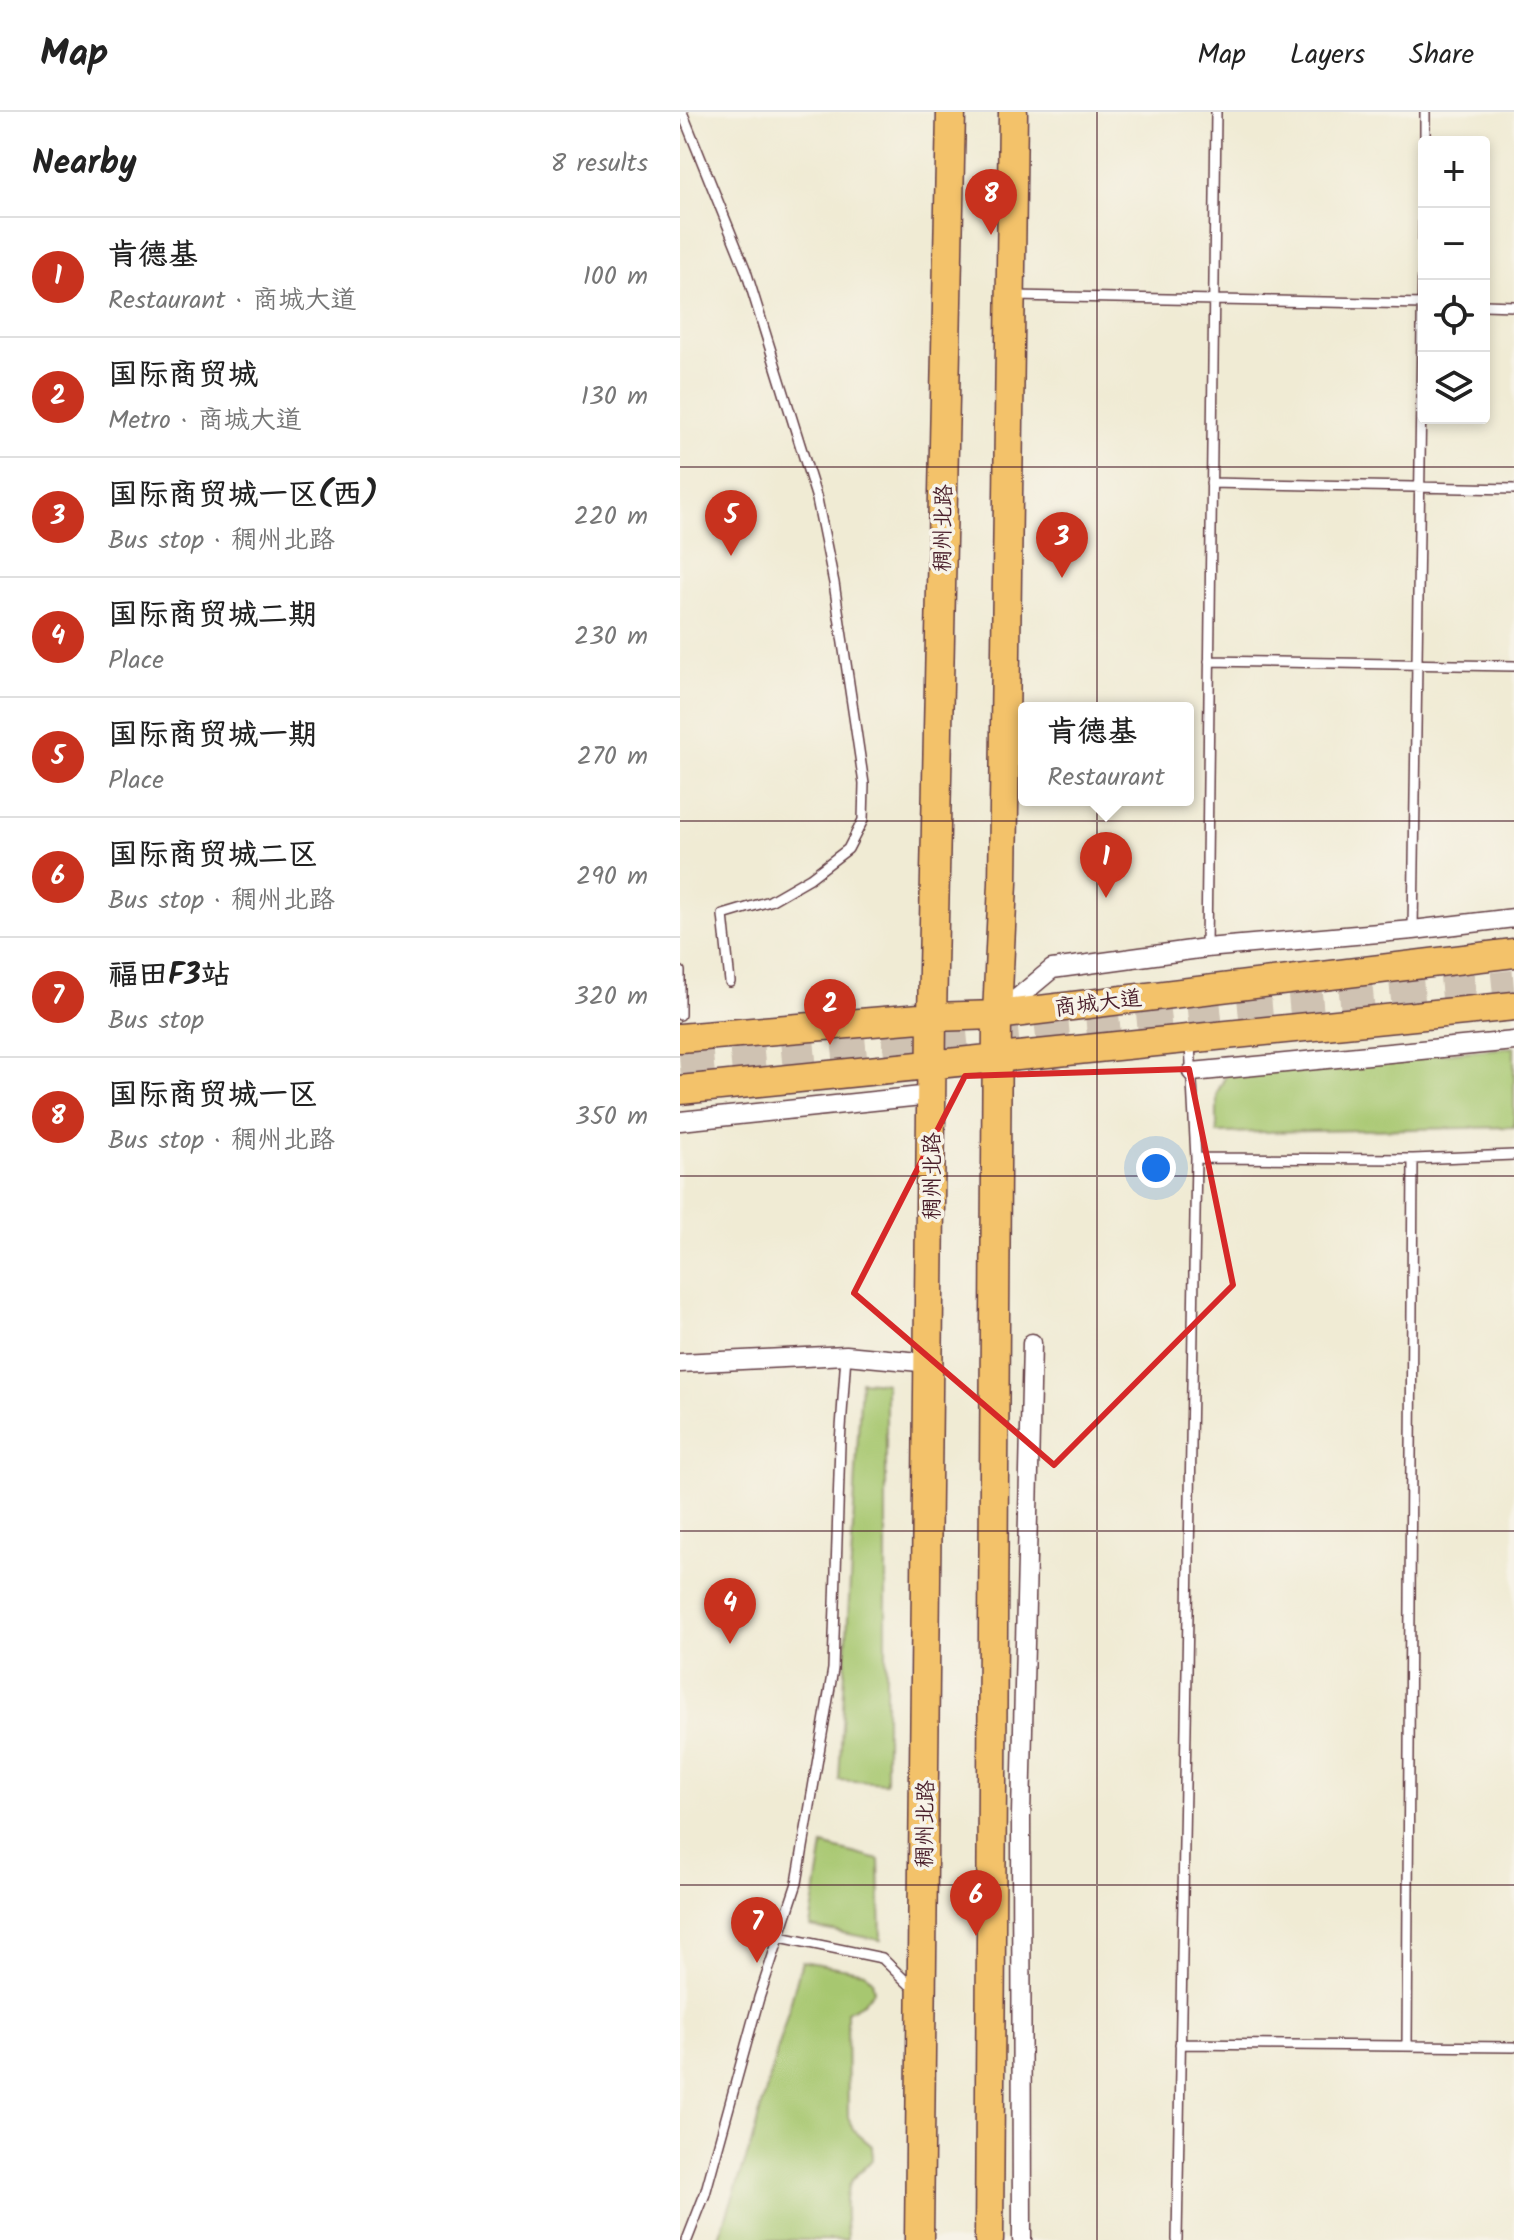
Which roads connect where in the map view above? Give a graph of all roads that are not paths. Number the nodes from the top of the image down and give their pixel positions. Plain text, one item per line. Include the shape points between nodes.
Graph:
1 (682, 112) edge
2 (951, 112) edge
3 (1013, 112) edge
4 (1216, 112) edge
5 (1425, 112) edge
6 (1425, 136) edge
7 (1424, 208) edge
8 (1423, 280) edge
9 (1011, 296) junction
10 (1213, 300) junction
11 (1418, 304) edge
12 (1490, 305) edge
13 (1514, 306) edge
14 (1422, 352) edge
15 (1211, 483) junction
16 (1419, 487) junction
17 (1514, 489) edge
18 (1209, 661) junction
19 (1417, 664) junction
20 (1514, 666) edge
21 (1514, 918) edge
22 (1413, 930) junction
23 (1206, 948) junction
24 (1514, 953) edge
25 (680, 971) edge
26 (730, 982) dead end
27 (1514, 1006) edge
28 (680, 1015) edge
29 (997, 1015) junction
30 (932, 1017) junction
31 (680, 1038) edge
32 (1190, 1041) junction
33 (1514, 1041) edge
34 (997, 1059) junction
35 (931, 1062) junction
36 (1192, 1072) junction
37 (680, 1090) edge
38 (931, 1095) junction
39 (680, 1121) edge
40 (1514, 1155) edge
41 (1196, 1158) junction
42 (1413, 1159) junction
43 (1032, 1343) dead end
44 (846, 1355) junction
45 (680, 1363) edge
46 (930, 1363) junction
47 (780, 1937) junction
48 (922, 1997) junction
49 (1180, 2044) junction
50 (1407, 2046) junction
51 (1514, 2047) edge
52 (687, 2240) edge
53 (919, 2240) edge
54 (989, 2240) edge
55 (1022, 2240) edge
56 (1177, 2240) edge

1 - 26 lane via 746,271 817,499 864,784 863,820 848,849 770,901 723,915
2 - 30 main road, 稠州北路
3 - 9 main road
4 - 10 lane
5 - 6 lane
7 - 8 lane
9 - 10 lane
9 - 29 main road
10 - 11 lane
10 - 15 lane
12 - 13 lane
14 - 16 lane
15 - 16 lane
15 - 18 lane
16 - 17 lane
16 - 19 lane
18 - 19 lane
18 - 23 lane
19 - 20 lane
19 - 22 lane
21 - 22 street
22 - 23 street
23 - 29 street via 1052,969
24 - 29 main road, 商城大道
25 - 28 lane
27 - 32 main road, 商城大道
29 - 30 main road, 商城大道
29 - 34 main road
30 - 31 main road, 商城大道
30 - 35 main road, 稠州北路
32 - 34 main road, 商城大道
32 - 36 lane
33 - 36 street
34 - 35 main road, 商城大道
34 - 54 main road
35 - 37 main road, 商城大道
35 - 38 main road, 稠州北路
36 - 41 lane
38 - 39 street
38 - 46 main road, 稠州北路
40 - 42 lane
41 - 42 lane
41 - 49 lane
42 - 50 lane
43 - 55 street via 1021,1815
44 - 45 street
44 - 46 street
44 - 47 lane via 833,1669 797,1883
46 - 48 main road, 稠州北路
47 - 48 lane via 882,1958
47 - 52 lane
48 - 53 main road, 稠州北路
49 - 50 lane
49 - 56 lane
50 - 51 lane

